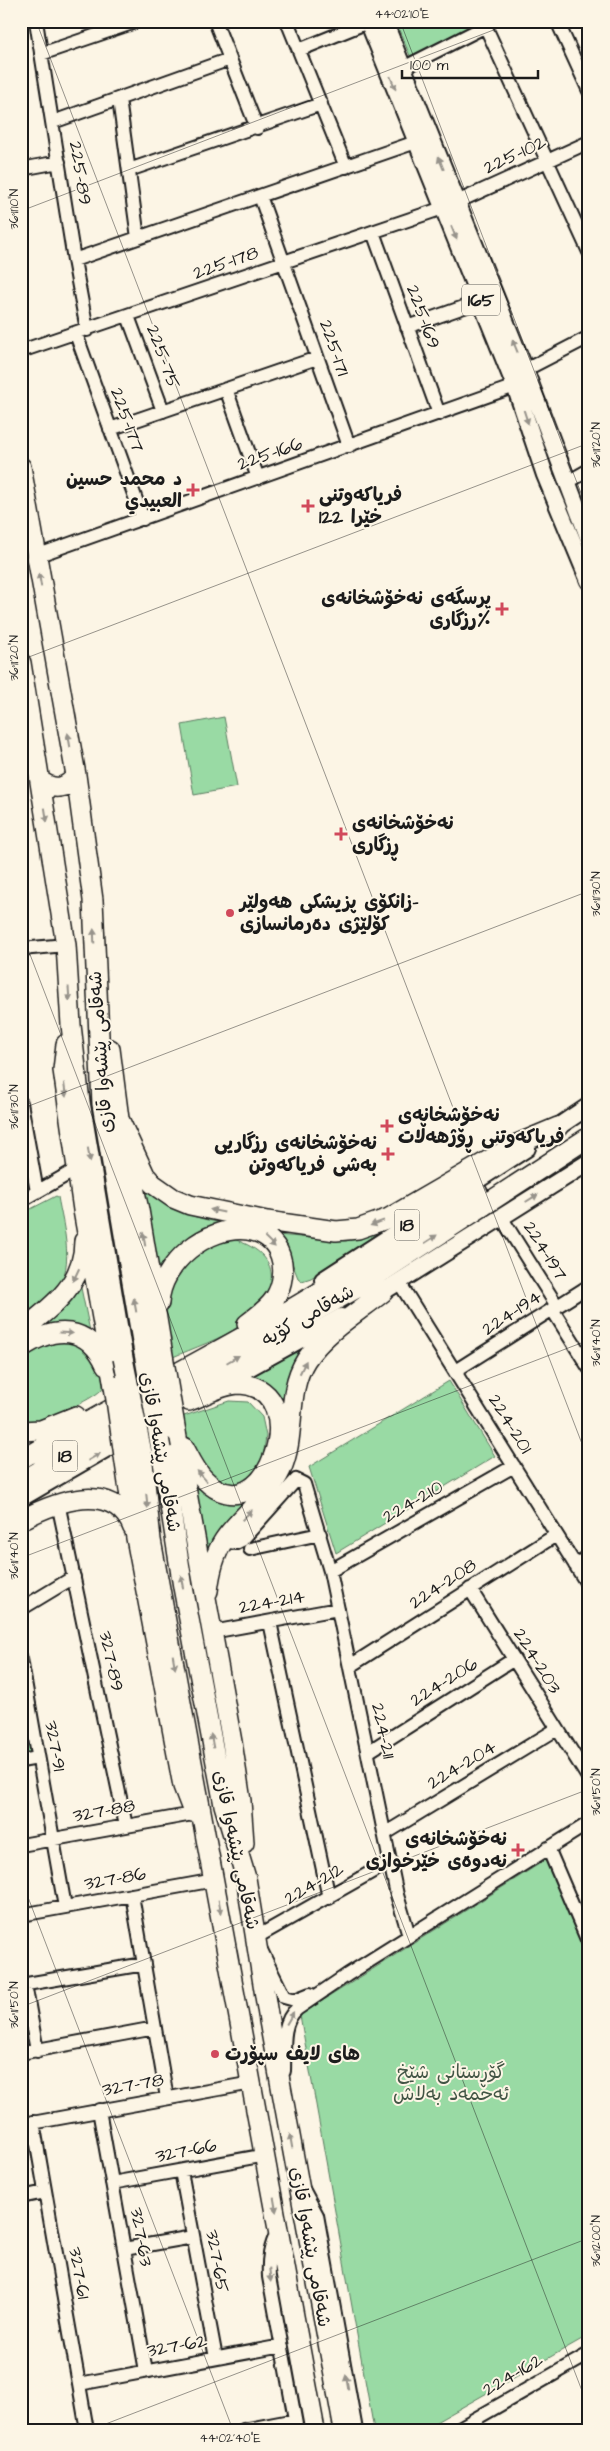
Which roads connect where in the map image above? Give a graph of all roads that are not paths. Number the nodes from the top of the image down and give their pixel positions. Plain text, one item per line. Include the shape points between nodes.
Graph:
1 (36, 21) edge
2 (138, 21) edge
3 (215, 21) edge
4 (287, 21) edge
5 (557, 21) edge
6 (373, 22) edge
7 (484, 24) edge
8 (299, 50) junction
9 (41, 54) junction
10 (230, 58) junction
11 (394, 60) junction
12 (589, 92) edge
13 (119, 98) junction
14 (321, 104) junction
15 (53, 122) junction
16 (257, 128) junction
17 (416, 142) junction
18 (589, 142) edge
19 (59, 162) junction
20 (547, 162) junction
21 (346, 166) junction
22 (21, 169) edge
23 (128, 170) junction
24 (260, 196) junction
25 (450, 205) junction
26 (373, 232) junction
27 (138, 238) junction
28 (589, 252) edge
29 (74, 260) junction
30 (284, 263) junction
31 (481, 300) junction
32 (128, 316) junction
33 (407, 327) junction
34 (81, 332) junction
35 (589, 336) edge
36 (21, 352) edge
37 (318, 358) junction
38 (524, 370) junction
39 (515, 386) junction
40 (226, 389) junction
41 (163, 411) junction
42 (439, 414) junction
43 (110, 430) junction
44 (348, 446) junction
45 (21, 467) edge
46 (589, 470) edge
47 (258, 478) junction
48 (566, 483) junction
49 (143, 519) junction
50 (589, 538) edge
51 (36, 556) junction
52 (589, 580) edge
53 (21, 663) edge
54 (76, 775) junction
55 (41, 781) junction
56 (66, 945) junction
57 (21, 949) edge
58 (71, 1025) junction
59 (98, 1026) junction
60 (21, 1103) edge
61 (589, 1106) edge
62 (22, 1119) edge
63 (119, 1119) junction
64 (589, 1122) edge
65 (558, 1126) junction
66 (589, 1137) edge
67 (589, 1162) edge
68 (77, 1169) junction
69 (37, 1192) junction
70 (21, 1201) edge
71 (83, 1210) junction
72 (501, 1217) junction
73 (399, 1282) junction
74 (589, 1286) edge
75 (383, 1292) junction
76 (554, 1307) junction
77 (158, 1321) junction
78 (21, 1331) edge
79 (227, 1346) junction
80 (21, 1348) edge
81 (201, 1360) junction
82 (589, 1368) edge
83 (455, 1371) junction
84 (187, 1385) junction
85 (114, 1386) junction
86 (109, 1408) junction
87 (21, 1430) edge
88 (176, 1432) junction
89 (133, 1454) junction
90 (28, 1457) edge
91 (514, 1466) junction
92 (21, 1482) edge
93 (21, 1498) edge
94 (58, 1503) junction
95 (21, 1520) edge
96 (320, 1534) junction
97 (556, 1535) junction
98 (136, 1538) junction
99 (224, 1541) junction
100 (250, 1549) dead end
101 (589, 1556) edge
102 (575, 1565) junction
103 (330, 1571) junction
104 (74, 1577) junction
105 (589, 1587) edge
106 (470, 1589) junction
107 (206, 1604) junction
108 (21, 1609) edge
109 (338, 1609) junction
110 (270, 1622) junction
111 (212, 1632) junction
112 (21, 1659) edge
113 (514, 1659) junction
114 (350, 1666) junction
115 (22, 1673) edge
116 (557, 1729) junction
117 (368, 1752) junction
118 (38, 1758) junction
119 (21, 1761) edge
120 (589, 1779) edge
121 (193, 1814) junction
122 (589, 1823) edge
123 (126, 1826) junction
124 (386, 1833) junction
125 (53, 1840) junction
126 (207, 1843) junction
127 (21, 1845) edge
128 (548, 1848) junction
129 (391, 1861) junction
130 (246, 1878) junction
131 (215, 1880) junction
132 (132, 1895) junction
133 (329, 1898) junction
134 (65, 1907) junction
135 (21, 1915) edge
136 (409, 1935) junction
137 (255, 1938) junction
138 (589, 1944) edge
139 (144, 1964) junction
140 (346, 1974) junction
141 (23, 1985) edge
142 (155, 2028) junction
143 (37, 2050) junction
144 (21, 2054) edge
145 (252, 2083) junction
146 (167, 2098) junction
147 (283, 2101) junction
148 (99, 2110) junction
149 (27, 2124) edge
150 (266, 2155) junction
151 (181, 2170) junction
152 (298, 2181) junction
153 (112, 2183) junction
154 (46, 2192) junction
155 (21, 2197) edge
156 (279, 2228) junction
157 (193, 2237) junction
158 (124, 2249) junction
159 (293, 2308) junction
160 (282, 2346) junction
161 (589, 2354) edge
162 (216, 2358) junction
163 (331, 2358) junction
164 (146, 2371) junction
165 (79, 2384) junction
166 (305, 2424) edge
167 (478, 2424) edge
168 (87, 2430) edge
169 (243, 2430) edge
170 (338, 2430) edge
171 (344, 2430) edge
172 (356, 2430) edge
173 (456, 2430) edge

1 - 9 street, 225-89
2 - 9 street
3 - 10 street
4 - 8 street
5 - 12 street
6 - 8 street
6 - 11 main road, 165
7 - 11 street
7 - 20 street
8 - 14 street
9 - 15 street, 225-89
10 - 13 street
10 - 16 street
11 -> 17 main road, 165
25 -> 11 main road, 165
13 - 15 street
13 - 23 street
14 - 16 street
14 - 21 street
15 - 19 street, 225-89
16 - 23 street
17 - 21 street
17 - 25 main road, 165
18 - 20 street, 225-102
19 - 22 street
19 - 29 street, 225-89
20 - 25 street, 225-102
20 - 28 street
21 - 24 street
23 - 27 street
24 - 27 street
24 - 30 street, 225-171
25 - 26 street, 225-178
25 -> 31 main road, 165
38 -> 25 main road, 165
26 - 30 street, 225-178
26 - 33 street, 225-169
27 - 29 street
29 - 34 street, 225-89
30 - 32 street, 225-178
30 - 37 street, 225-171
31 - 33 street
31 - 39 main road, 165
32 - 34 street, 225-178
32 - 41 street, 225-75
33 - 42 street, 225-169
34 - 36 street, 225-178
34 - 43 street, 225-177
35 - 38 street
37 - 40 street
37 - 44 street, 225-171
38 - 48 main road, 165
39 - 42 street, 225-166
39 -> 52 main road, 165 via 545,475
40 - 41 street
40 - 47 street
41 - 43 street
42 - 44 street, 225-166
43 - 49 street, 225-177
44 - 47 street, 225-166
45 - 51 highway, شەقامی پێشەوا قازی
46 - 48 street
47 - 49 street, 225-166
48 - 50 main road, 165
49 - 51 street, 225-166
54 -> 51 highway, شەقامی پێشەوا قازی
53 - 55 highway, شەقامی پێشەوا قازی
54 - 55 highway via 60,788 46,786
59 -> 54 highway, شەقامی پێشەوا قازی via 93,900
55 -> 56 highway, شەقامی پێشەوا قازی
56 - 57 street
56 -> 58 highway, شەقامی پێشەوا قازی
58 -> 68 highway via 62,1070
58 -> 89 highway, شەقامی پێشەوا قازی, bridge via 80,1102 124,1358
59 - 63 highway via 111,1051
130 -> 59 highway, شەقامی پێشەوا قازی, bridge via 224,1805 183,1587 102,1104
60 - 62 street
61 - 65 main road, شەقامی کۆیە / 18
62 - 69 street
65 -> 63 highway via 515,1145 379,1222 358,1229 336,1231 267,1221 190,1205 173,1198 144,1175
77 -> 63 highway
64 - 79 highway, شەقامی کۆیە via 344,1278
65 - 79 main road, شەقامی کۆیە / 18
84 -> 66 highway, شەقامی کۆیە via 359,1287
72 -> 67 main road, شەقامی کۆیە
68 - 69 street
68 - 71 highway
69 - 70 street
71 -> 78 highway via 83,1254 78,1272 59,1300
71 - 85 highway
72 - 73 main road, شەقامی کۆیە
72 - 76 street, 224-197
73 - 75 main road, شەقامی کۆیە
73 - 83 street, 224-201
74 - 76 street, 224-194
75 - 84 main road, شەقامی کۆیە
99 -> 75 highway via 261,1500 281,1470 289,1443 296,1384 305,1362 328,1336
76 - 82 street, 224-197
76 - 83 street, 224-194
77 -> 81 highway via 163,1282 171,1266 183,1254 207,1239 231,1231 249,1230 269,1240 279,1251 284,1265 281,1285 275,1297 267,1308
77 - 88 highway, bridge
79 - 81 highway, شەقامی کۆیە
80 -> 85 highway via 55,1333 75,1334 96,1346
81 - 84 highway, شەقامی کۆیە
83 - 91 street, 224-201
84 - 86 highway, شەقامی کۆیە / 18
84 -> 88 highway via 246,1385 260,1391 274,1407 277,1442 271,1465 263,1478 238,1492 224,1491 199,1473
84 - 92 highway, شەقامی کۆیە / 18
93 -> 84 main road
85 - 89 highway, bridge
86 - 87 highway via 41,1430
86 - 90 highway, شەقامی کۆیە / 18
88 - 107 highway
89 - 98 highway
89 -> 126 highway, شەقامی پێشەوا قازی
91 - 97 street, 224-201
91 - 103 street, 224-210
94 - 95 highway
94 - 98 highway via 86,1498 112,1504 128,1517
94 - 104 street, 327-89
96 - 99 street, 224-211 via 304,1484 296,1480 242,1540 236,1543
96 - 100 street
96 - 103 street, 224-211
97 - 102 street, 224-201
97 - 106 street, 224-208
98 - 121 highway via 183,1786
99 - 107 highway via 212,1570
101 - 102 street
102 - 105 street, 224-201
103 - 109 street, 224-211
104 - 108 street
104 - 123 street, 327-89
106 - 113 street, 224-203
106 - 114 street, 224-208
107 - 111 highway
109 - 110 street, 224-214
109 - 114 street, 224-211
110 - 111 street, 224-214
110 - 133 street
111 - 130 highway via 241,1801
112 - 115 street, 327-91
113 - 116 street, 224-203
113 - 117 street, 224-206
114 - 117 street, 224-211
115 - 118 street, 327-91
116 - 120 street, 224-203
116 - 124 street, 224-204
117 - 124 street, 224-211
118 - 119 street
118 - 125 street, 327-91
121 - 123 street, 327-88
121 - 126 highway
122 - 128 street
123 - 125 street, 327-88
124 - 129 street, 224-211
125 - 127 street, 327-88
125 - 134 street, 327-91
126 - 131 highway, شەقامی پێشەوا قازی
128 - 136 street
128 - 138 street
129 - 133 street, 224-212
129 - 136 street, 224-211 via 400,1909
130 - 137 highway, شەقامی پێشەوا قازی
131 - 132 street, 327-86
131 -> 145 highway, شەقامی پێشەوا قازی
132 - 134 street, 327-86
132 - 139 street
133 - 137 street, 224-212
134 - 135 street, 327-86
136 - 140 street
137 - 140 street via 286,1999 299,1999
137 - 147 highway, شەقامی پێشەوا قازی
139 - 141 street
139 - 142 street
147 -> 140 street via 288,2020 297,2009
141 - 143 street
142 - 143 street
142 - 146 street
143 - 144 street
145 - 146 street, 327-78
145 - 150 highway, شەقامی پێشەوا قازی
146 - 148 street, 327-78
152 -> 147 highway, شەقامی پێشەوا قازی
148 - 149 street, 327-78
148 - 153 street, 327-63
149 - 154 street, 327-61
150 - 151 street, 327-66
150 -> 156 highway, شەقامی پێشەوا قازی
151 - 153 street, 327-66
151 - 157 street, 327-65
152 - 163 highway, شەقامی پێشەوا قازی
172 -> 152 street via 317,2215
153 - 158 street, 327-63
154 - 155 street
154 - 165 street, 327-61
156 - 159 highway, شەقامی پێشەوا قازی
156 -> 160 street via 268,2260
157 - 158 street
157 - 162 street, 327-65
158 - 164 street, 327-63
159 - 163 highway via 314,2358 324,2362
159 - 166 highway, شەقامی پێشەوا قازی
160 - 162 street, 327-62
160 - 166 street
161 - 167 street, 224-162
162 - 164 street, 327-62
163 - 171 highway, شەقامی پێشەوا قازی
164 - 165 street, 327-62
165 - 168 street, 327-61
166 - 169 street
166 - 170 highway via 317,2412 328,2411 335,2418
167 - 173 street, 224-162

